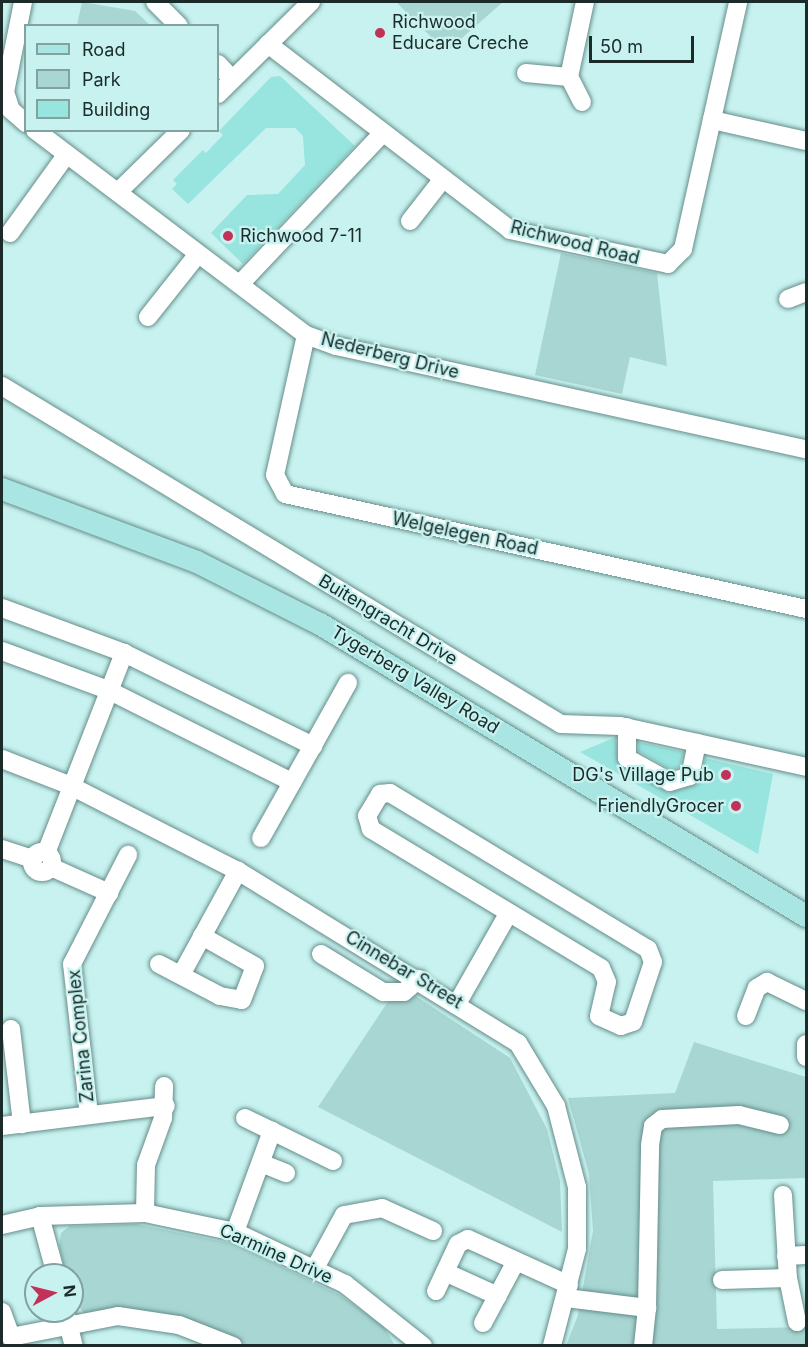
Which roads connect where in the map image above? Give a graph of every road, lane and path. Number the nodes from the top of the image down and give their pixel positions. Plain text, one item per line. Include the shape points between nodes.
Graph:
1 (23, 2) edge
2 (155, 2) edge
3 (311, 2) edge
4 (585, 2) edge
5 (738, 2) edge
6 (177, 24) edge
7 (268, 44) junction
8 (219, 65) edge
9 (526, 73) dead end
10 (569, 77) junction
11 (232, 79) junction
12 (219, 93) edge
13 (582, 102) dead end
14 (712, 120) junction
15 (24, 121) edge
16 (38, 132) edge
17 (179, 132) edge
18 (383, 133) junction
19 (807, 141) edge
20 (66, 154) junction
21 (442, 180) junction
22 (118, 192) junction
23 (410, 221) dead end
24 (10, 233) dead end
25 (198, 254) junction
26 (240, 284) junction
27 (807, 292) edge
28 (788, 299) dead end
29 (148, 317) dead end
30 (306, 335) junction
31 (2, 386) edge
32 (807, 449) edge
33 (2, 489) edge
34 (2, 608) edge
35 (807, 609) edge
36 (2, 651) edge
37 (124, 653) junction
38 (348, 683) dead end
39 (108, 690) junction
40 (627, 727) junction
41 (697, 743) junction
42 (313, 746) junction
43 (2, 759) edge
44 (807, 767) edge
45 (292, 782) junction
46 (69, 785) junction
47 (261, 838) dead end
48 (2, 849) edge
49 (128, 855) dead end
50 (43, 860) junction
51 (238, 871) junction
52 (109, 893) junction
53 (508, 914) junction
54 (807, 915) edge
55 (202, 936) junction
56 (321, 954) dead end
57 (159, 964) dead end
58 (181, 975) junction
59 (419, 979) junction
60 (807, 1001) edge
61 (458, 1002) junction
62 (746, 1016) dead end
63 (11, 1029) dead end
64 (807, 1044) edge
65 (807, 1057) edge
66 (164, 1086) dead end
67 (166, 1106) junction
68 (89, 1115) junction
69 (245, 1118) dead end
70 (22, 1124) junction
71 (780, 1125) dead end
72 (2, 1126) edge
73 (272, 1131) junction
74 (333, 1161) dead end
75 (261, 1163) junction
76 (286, 1173) dead end
77 (783, 1195) dead end
78 (146, 1213) junction
79 (40, 1216) junction
80 (2, 1225) edge
81 (433, 1231) dead end
82 (236, 1232) junction
83 (807, 1255) edge
84 (786, 1256) junction
85 (53, 1263) edge
86 (515, 1263) junction
87 (315, 1268) junction
88 (445, 1272) junction
89 (788, 1278) junction
90 (722, 1280) dead end
91 (435, 1291) dead end
92 (568, 1292) junction
93 (498, 1296) junction
94 (647, 1308) junction
95 (2, 1312) edge
96 (84, 1317) edge
97 (797, 1322) dead end
98 (54, 1323) edge
99 (68, 1323) edge
100 (483, 1323) dead end
101 (13, 1341) edge
102 (74, 1346) edge
103 (233, 1346) edge
104 (423, 1346) edge
105 (552, 1346) edge
106 (643, 1346) edge

1 - 15 street via 6,82 7,103
2 - 6 street
3 - 7 street
4 - 10 street
5 - 14 street, Richwood Road
7 - 11 street
7 - 18 street, Richwood Road
8 - 11 street
9 - 10 street
10 - 13 street
11 - 12 street
14 - 19 street
14 - 21 street, Richwood Road via 683,249 668,264 518,233
16 - 20 street, Nederberg Drive
17 - 22 street
18 - 21 street, Richwood Road
18 - 26 street
20 - 22 street, Nederberg Drive
20 - 24 street
21 - 23 street
22 - 25 street, Nederberg Drive
25 - 26 street, Nederberg Drive
25 - 29 street
26 - 30 street, Nederberg Drive
27 - 28 street
30 - 32 street, Nederberg Drive via 336,346
30 - 35 street, Welgelegen Road via 275,475 285,494
31 - 40 street, Buitengracht Drive via 561,724
33 - 54 main road, Tygerberg Valley Road via 197,562 320,624
34 - 37 street
36 - 39 street
37 - 39 street
37 - 42 street
38 - 42 street
39 - 45 street
39 - 46 street
40 - 41 street, Buitengracht Drive
40 - 41 street via 627,758 670,782 690,776
41 - 44 street, Buitengracht Drive
42 - 45 street
43 - 46 street, Cinnebar Street
45 - 47 street
46 - 50 street
46 - 51 street, Cinnebar Street
48 - 50 street
49 - 52 street, Zarina Complex
50 - 52 street
51 - 55 street
51 - 59 street, Cinnebar Street
52 - 68 street, Zarina Complex via 72,964
53 - 53 street via 371,829 367,816 380,794 390,793 648,949 653,962 633,1022 621,1026 599,1016 607,982 601,968
53 - 61 street
55 - 58 street
55 - 58 street via 255,966 247,995 231,1000
56 - 59 street via 383,992 404,992
57 - 58 street
59 - 61 street, Cinnebar Street
60 - 62 street via 767,982 757,987
61 - 92 street, Cinnebar Street via 518,1043 556,1106 573,1163 579,1212
63 - 70 street
64 - 65 street
66 - 67 street
67 - 68 street, Zarina Complex
67 - 78 street via 146,1165
68 - 70 street, Zarina Complex
69 - 73 street
70 - 72 street, Zarina Complex
71 - 94 street via 739,1115 662,1119 653,1126
73 - 74 street
73 - 75 street
75 - 76 street
75 - 82 street
77 - 84 street
78 - 79 street, Carmine Drive
78 - 82 street, Carmine Drive
79 - 80 street, Carmine Drive
79 - 85 street
81 - 87 street via 382,1208 344,1215
82 - 87 street, Carmine Drive
83 - 84 street
84 - 89 street
86 - 88 street via 468,1239 458,1244
86 - 92 street
86 - 93 street
87 - 104 street, Carmine Drive via 379,1308
88 - 91 street
88 - 93 street
89 - 90 street
89 - 97 street
92 - 94 street
92 - 105 street, Cinnebar Street
93 - 100 street
94 - 106 street
95 - 101 street
96 - 103 street via 143,1318 205,1332
98 - 101 street
99 - 102 street

